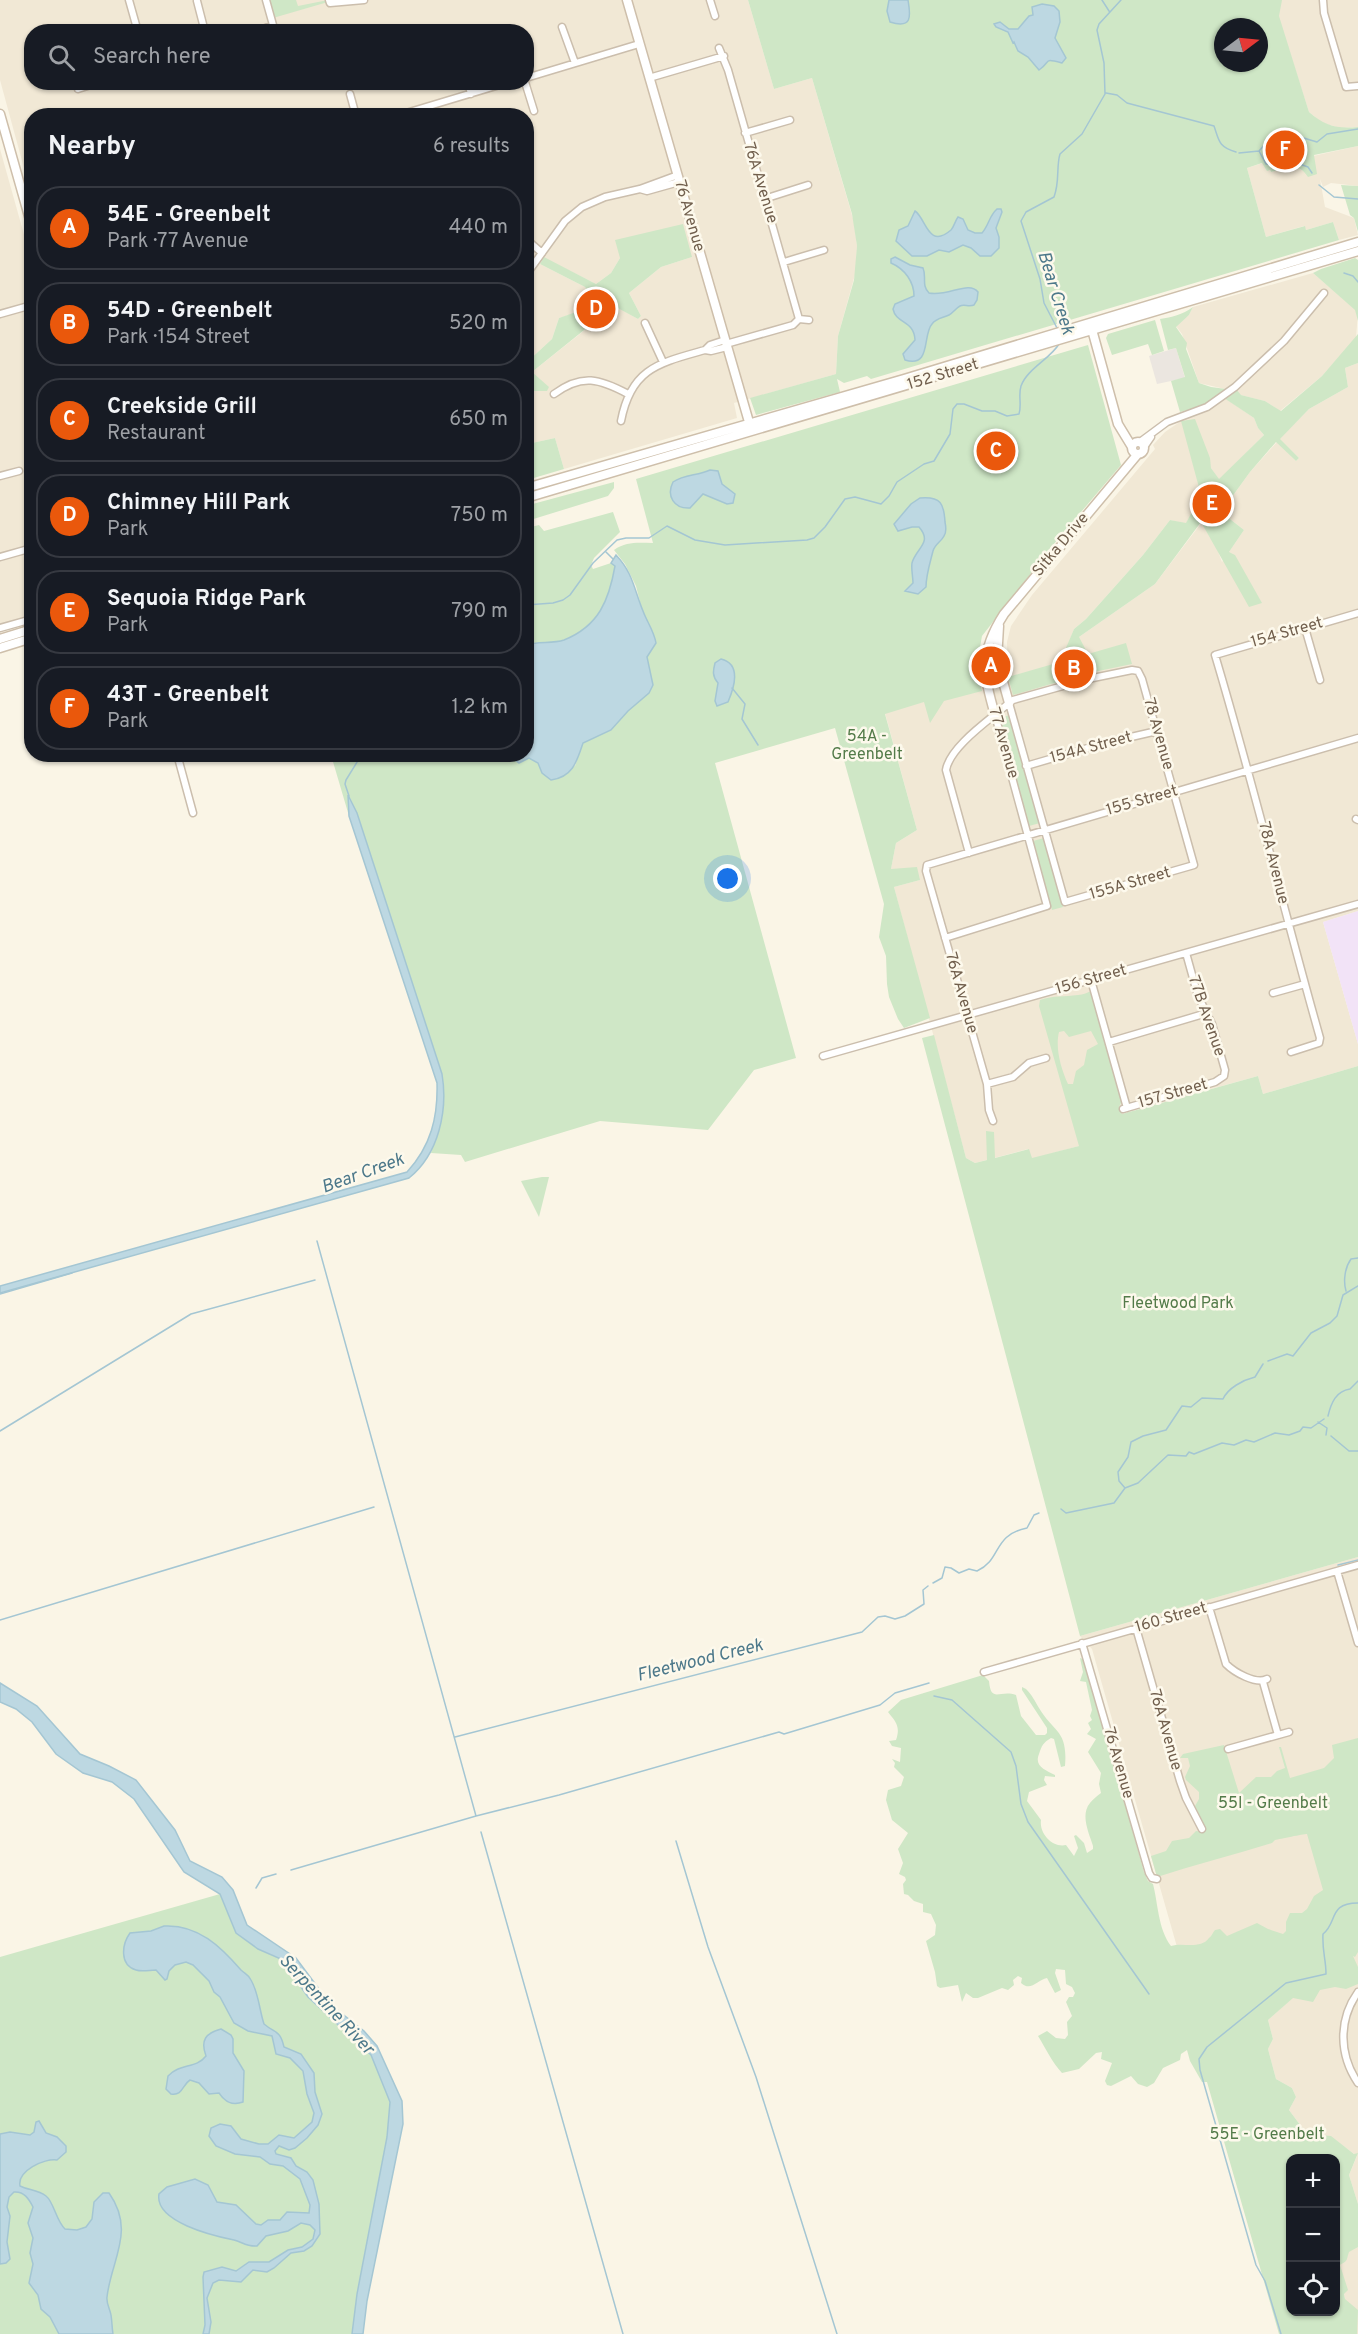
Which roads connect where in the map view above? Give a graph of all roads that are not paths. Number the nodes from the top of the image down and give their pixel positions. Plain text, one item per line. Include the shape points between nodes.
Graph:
1 (129, 0) edge
2 (266, 0) edge
3 (364, 0) edge
4 (627, 0) edge
5 (710, 0) edge
6 (1323, 0) edge
7 (197, 1) edge
8 (330, 2) edge
9 (715, 16) dead end
10 (136, 24) edge
11 (203, 24) edge
12 (273, 24) edge
13 (562, 27) dead end
14 (639, 44) junction
15 (719, 48) dead end
16 (724, 56) junction
17 (575, 63) junction
18 (534, 76) edge
19 (649, 78) junction
20 (1358, 86) edge
21 (470, 90) edge
22 (484, 90) edge
23 (527, 90) edge
24 (350, 94) dead end
25 (471, 94) junction
26 (354, 108) edge
27 (431, 108) edge
28 (533, 108) edge
29 (0, 114) edge
30 (790, 120) dead end
31 (745, 133) junction
32 (678, 178) junction
33 (808, 185) dead end
34 (764, 198) junction
35 (24, 199) edge
36 (1358, 242) edge
37 (534, 246) edge
38 (824, 250) dead end
39 (1358, 251) edge
40 (542, 253) junction
41 (784, 262) junction
42 (534, 264) edge
43 (1324, 292) dead end
44 (24, 307) edge
45 (0, 314) edge
46 (799, 319) junction
47 (809, 320) dead end
48 (645, 323) dead end
49 (1091, 327) junction
50 (726, 344) junction
51 (663, 362) junction
52 (555, 394) dead end
53 (628, 394) junction
54 (621, 421) dead end
55 (751, 428) junction
56 (1137, 447) junction
57 (19, 471) dead end
58 (0, 476) edge
59 (534, 486) edge
60 (534, 496) edge
61 (24, 550) edge
62 (0, 557) edge
63 (1358, 613) edge
64 (1000, 620) junction
65 (24, 621) edge
66 (0, 628) edge
67 (1305, 628) junction
68 (24, 632) edge
69 (0, 639) edge
70 (24, 640) edge
71 (0, 648) edge
72 (1215, 655) joint
73 (1320, 680) dead end
74 (1009, 703) junction
75 (995, 715) junction
76 (1157, 731) junction
77 (1358, 738) edge
78 (179, 762) edge
79 (1026, 766) junction
80 (1249, 770) junction
81 (1174, 792) junction
82 (193, 813) dead end
83 (1044, 830) junction
84 (1029, 834) junction
85 (969, 853) junction
86 (927, 865) joint
87 (1194, 866) joint
88 (1065, 902) joint
89 (1358, 904) edge
90 (1288, 924) junction
91 (945, 938) junction
92 (1186, 953) junction
93 (1091, 980) junction
94 (1305, 984) junction
95 (1273, 993) dead end
96 (1207, 1013) junction
97 (967, 1016) junction
98 (1109, 1042) junction
99 (1292, 1052) dead end
100 (824, 1056) dead end
101 (1046, 1058) dead end
102 (1223, 1078) joint
103 (987, 1084) junction
104 (993, 1121) dead end
105 (1358, 1565) edge
106 (1337, 1571) junction
107 (1209, 1607) junction
108 (1136, 1628) junction
109 (1082, 1643) junction
110 (1358, 1643) edge
111 (984, 1672) dead end
112 (1289, 1732) dead end
113 (1278, 1735) junction
114 (1228, 1749) dead end
115 (1202, 1829) dead end
116 (1157, 1879) dead end
117 (1358, 1992) edge
118 (1358, 2083) edge

1 - 10 street
2 - 12 street
3 - 8 street
4 - 14 main road, 76 Avenue
5 - 9 street
6 - 20 street via 1346,87
7 - 11 street
13 - 17 street
14 - 17 street
14 - 19 main road, 76 Avenue
15 - 16 street, 76A Avenue
16 - 19 street
16 - 31 street, 76A Avenue
17 - 18 street
19 - 32 main road, 76 Avenue
21 - 25 street
22 - 25 street
23 - 28 street
24 - 26 street
25 - 27 street
29 - 35 main road
30 - 31 street
31 - 34 street, 76A Avenue
32 - 40 street via 582,207 565,221
32 - 50 main road, 76 Avenue
33 - 34 street
34 - 41 street, 76A Avenue
36 - 49 main road, 152 Street
37 - 40 street
38 - 41 street
39 - 49 main road, 152 Street
40 - 42 street
41 - 46 street, 76A Avenue
43 - 56 street via 1304,320 1235,387 1207,407 1167,422
44 - 45 street
46 - 47 street
46 - 50 street via 793,325
48 - 51 street
49 - 55 main road, 152 Street
49 - 56 main road via 1121,429
50 - 51 street via 710,345 705,350
50 - 55 main road, 76 Avenue
51 - 53 street via 643,376
52 - 53 street via 567,385 588,380 603,381
53 - 54 street
55 - 59 main road, 152 Street
55 - 60 main road, 152 Street
56 - 64 main road, Sitka Drive via 1123,470
57 - 58 street
61 - 62 street
63 - 67 street, 154 Street
64 - 74 main road, 77 Avenue via 997,660
64 - 75 main road, 77 Avenue via 989,640 985,662
65 - 66 street
67 - 72 street, 154 Street
67 - 73 street
68 - 69 main road
70 - 71 main road
72 - 80 street, 78A Avenue
74 - 75 street
74 - 76 street, 78 Avenue via 1131,670 1139,673
74 - 79 street, 77 Avenue
75 - 84 street, 77 Avenue
75 - 85 street via 961,745 946,765
76 - 79 street, 154A Street
76 - 81 street, 78 Avenue
77 - 80 street, 155 Street
78 - 82 street
79 - 83 street, 77 Avenue
80 - 81 street, 155 Street
80 - 90 street, 78A Avenue
81 - 83 street, 155 Street
81 - 87 street, 78 Avenue
83 - 84 street, 155 Street
83 - 88 street, 77 Avenue
84 - 85 street, 155 Street
84 - 91 street, 77 Avenue via 1047,906
85 - 86 street, 155 Street
86 - 91 street, 76A Avenue
87 - 88 street, 155A Street
89 - 90 street, 156 Street
90 - 92 street, 156 Street
90 - 94 street, 78A Avenue
91 - 97 street, 76A Avenue
92 - 93 street, 156 Street
92 - 96 street, 77B Avenue
93 - 97 street, 156 Street
93 - 98 street
94 - 95 street
94 - 99 street, 78A Avenue via 1320,1038 1314,1046
96 - 98 street
96 - 102 street, 77B Avenue
97 - 100 street, 156 Street
97 - 103 street, 76A Avenue
98 - 102 street, 157 Street via 1125,1108
101 - 103 street via 1029,1063 1013,1077
103 - 104 street, 76A Avenue via 988,1110
105 - 106 street, 160 Street
106 - 107 street, 160 Street
106 - 110 street
107 - 108 street, 160 Street
107 - 113 street via 1226,1664 1257,1681 1265,1680
108 - 109 street, 160 Street
108 - 115 street, 76A Avenue via 1180,1781
109 - 111 street, 160 Street
109 - 116 street, 76 Avenue via 1149,1873
112 - 113 street
113 - 114 street
117 - 118 street via 1344,2023 1343,2043

